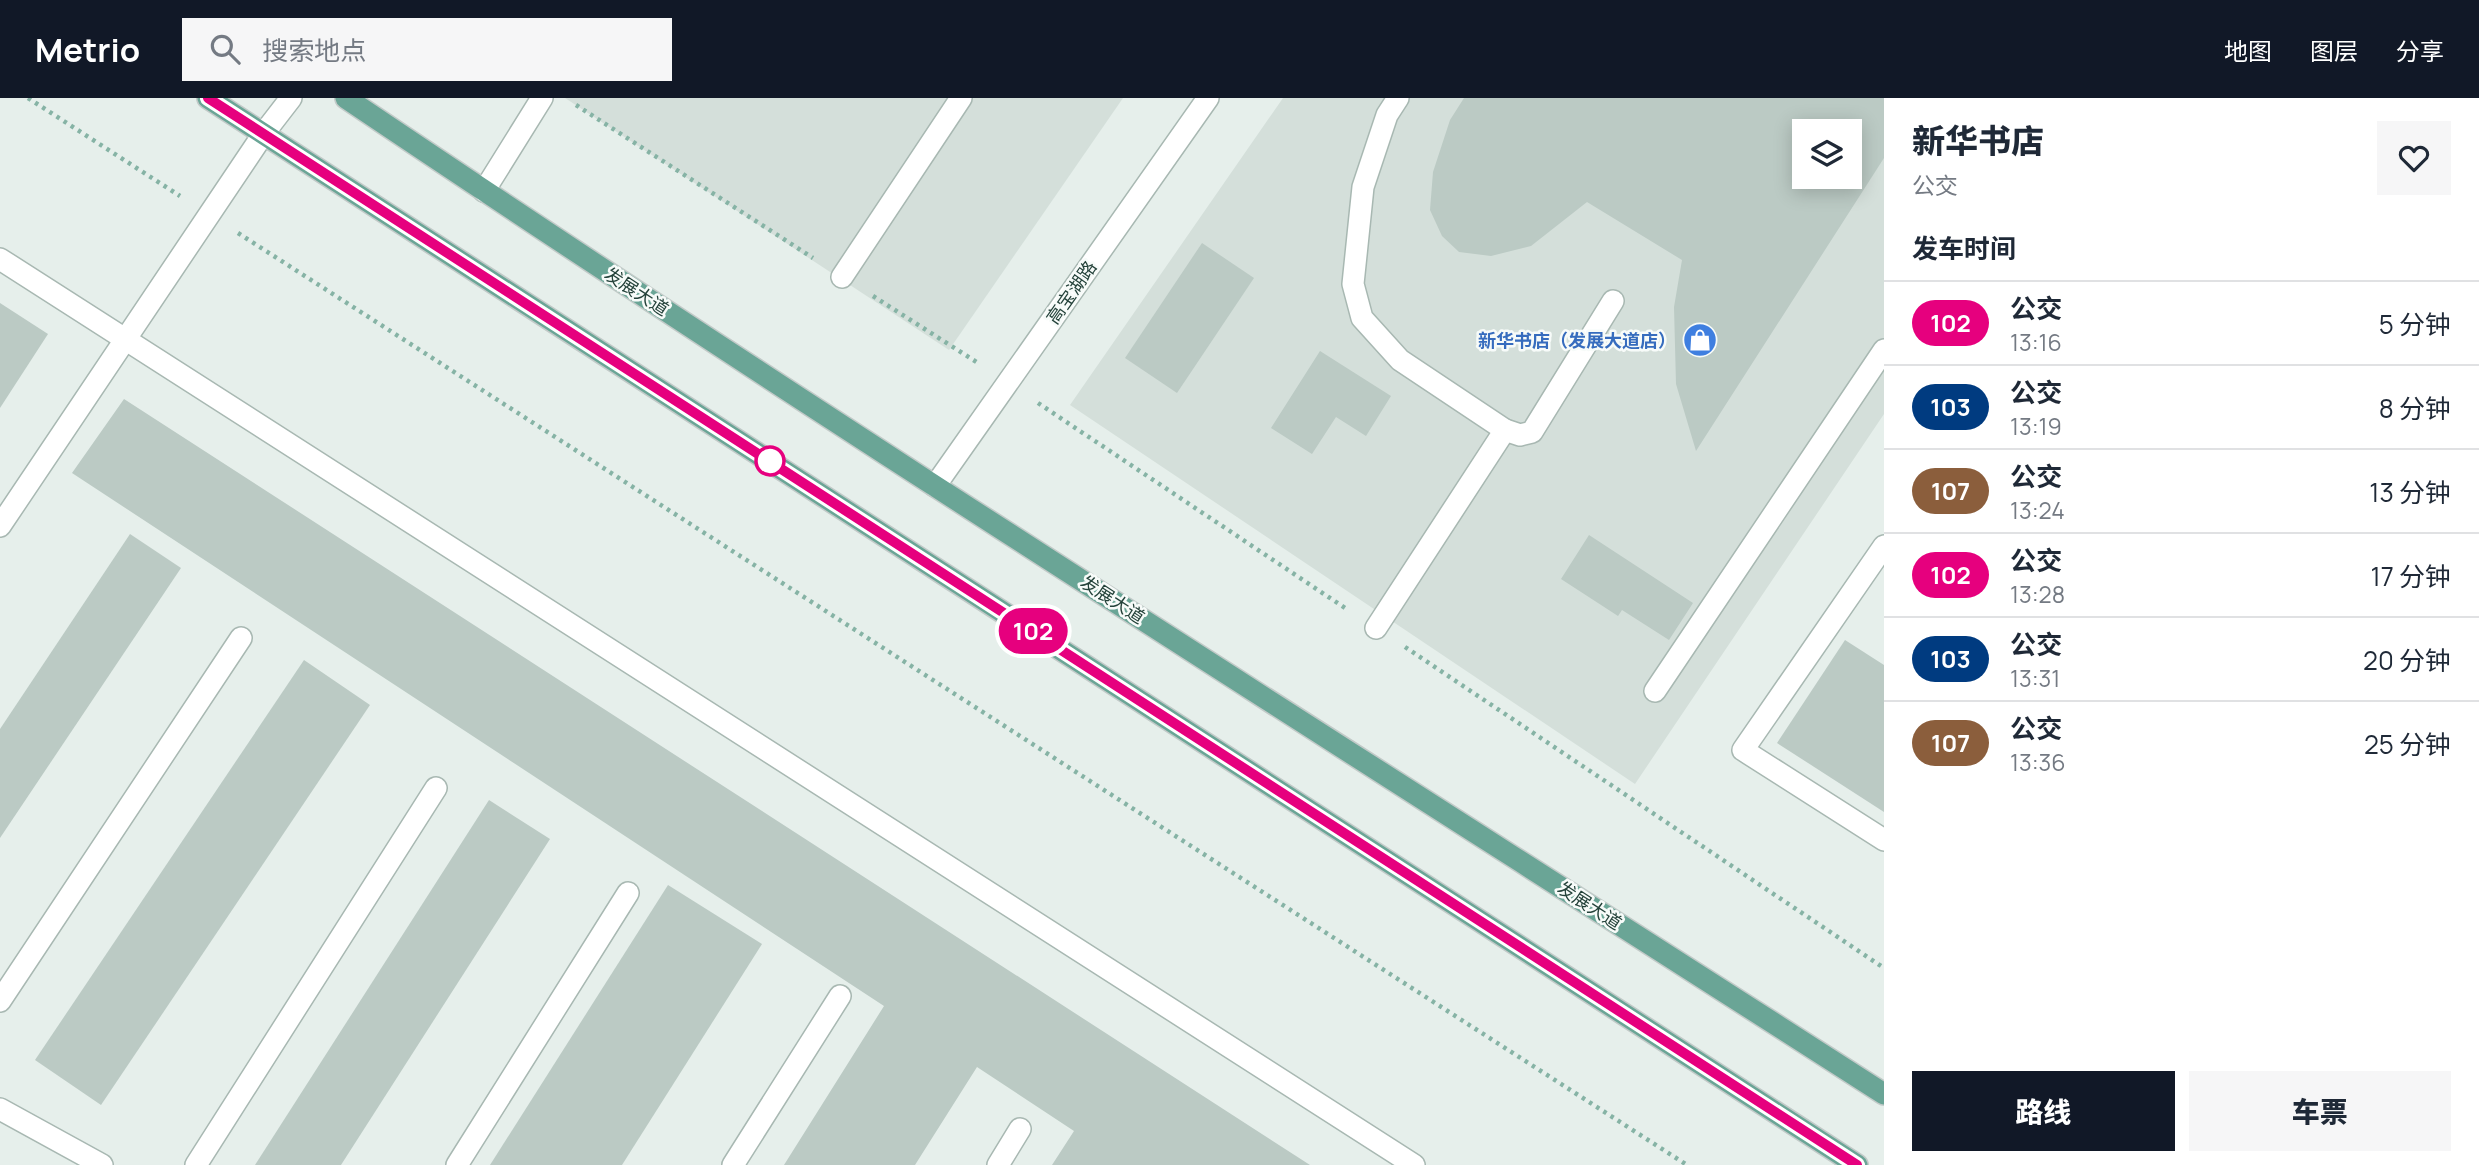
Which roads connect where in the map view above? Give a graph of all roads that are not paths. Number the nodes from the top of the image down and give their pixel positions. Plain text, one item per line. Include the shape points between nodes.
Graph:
1 (208, 98) edge
2 (291, 98) edge
3 (346, 98) edge
4 (542, 98) edge
5 (961, 98) edge
6 (1208, 98) edge
7 (1398, 98) edge
8 (264, 133) junction
9 (484, 191) junction
10 (0, 260) edge
11 (842, 277) road end
12 (1613, 300) dead end
13 (125, 340) junction
14 (1884, 349) edge
15 (1505, 430) junction
16 (935, 486) junction
17 (0, 526) edge
18 (1884, 546) edge
19 (1376, 628) road end
20 (241, 638) dead end
21 (1655, 691) dead end
22 (436, 788) dead end
23 (1884, 840) edge
24 (628, 893) dead end
25 (840, 996) dead end
26 (0, 1000) edge
27 (1884, 1094) edge
28 (4, 1119) edge
29 (1020, 1129) dead end
30 (102, 1165) edge
31 (196, 1165) edge
32 (457, 1165) edge
33 (733, 1165) edge
34 (998, 1165) edge
35 (1414, 1165) edge
36 (1857, 1165) edge

1 - 8 main road
2 - 8 street
3 - 9 main road, 发展大道
4 - 9 street
5 - 11 street
6 - 16 street, 高宝湖路
7 - 15 street via 1387,116 1363,187 1353,284 1362,318 1400,360
8 - 13 street
8 - 36 main road
9 - 16 main road, 发展大道
10 - 13 street
12 - 15 street via 1532,432 1520,435
13 - 17 street
13 - 35 street
14 - 21 street
15 - 19 street
16 - 27 main road, 发展大道
18 - 23 street via 1743,750
20 - 26 street
22 - 31 street
24 - 32 street
25 - 33 street
28 - 30 street
29 - 34 street

